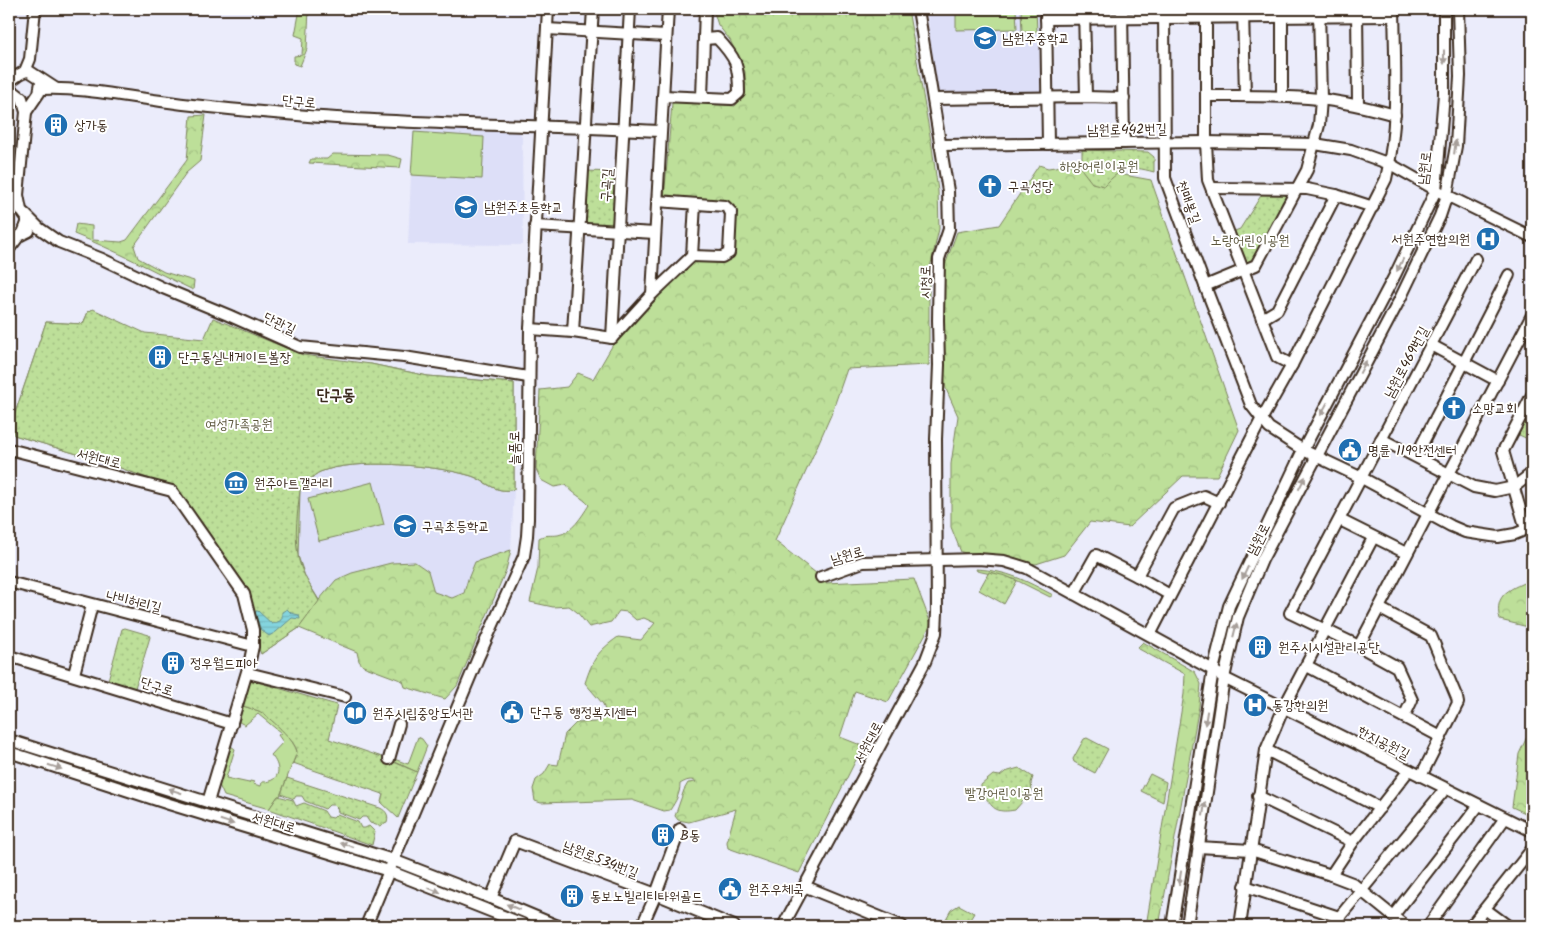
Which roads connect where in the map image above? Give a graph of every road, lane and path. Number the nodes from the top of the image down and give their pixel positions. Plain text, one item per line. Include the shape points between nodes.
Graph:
1 (35, 9) edge
2 (548, 9) edge
3 (593, 9) edge
4 (630, 9) edge
5 (668, 9) edge
6 (705, 9) edge
7 (918, 9) edge
8 (1444, 9) edge
9 (1458, 9) edge
10 (1357, 12) edge
11 (1394, 12) edge
12 (1164, 13) edge
13 (1206, 13) edge
14 (1244, 13) edge
15 (1282, 13) edge
16 (1319, 13) edge
17 (1046, 14) edge
18 (1084, 14) edge
19 (1122, 14) edge
20 (547, 29) junction
21 (591, 31) junction
22 (629, 34) junction
23 (666, 36) junction
24 (705, 38) junction
25 (35, 81) junction
26 (14, 87) edge
27 (663, 96) junction
28 (1207, 96) junction
29 (1245, 96) junction
30 (1282, 96) junction
31 (702, 97) junction
32 (1086, 97) junction
33 (1048, 98) junction
34 (1124, 98) junction
35 (933, 99) junction
36 (1321, 99) junction
37 (1358, 105) junction
38 (26, 112) junction
39 (1395, 115) junction
40 (540, 126) junction
41 (585, 128) junction
42 (623, 130) junction
43 (660, 132) junction
44 (1206, 142) junction
45 (1124, 143) junction
46 (1165, 143) junction
47 (1048, 144) junction
48 (1315, 144) junction
49 (940, 145) junction
50 (1390, 164) junction
51 (1212, 188) junction
52 (1298, 188) junction
53 (1436, 190) junction
54 (18, 195) junction
55 (1336, 195) junction
56 (1446, 195) junction
57 (657, 201) junction
58 (695, 204) junction
59 (9, 207) edge
60 (1373, 207) junction
61 (23, 212) junction
62 (535, 226) junction
63 (40, 228) junction
64 (579, 228) junction
65 (617, 231) junction
66 (655, 233) junction
67 (17, 235) edge
68 (1532, 237) edge
69 (9, 249) edge
70 (692, 256) junction
71 (1476, 259) dead end
72 (1243, 271) junction
73 (1509, 275) dead end
74 (1205, 286) junction
75 (652, 294) junction
76 (1532, 315) edge
77 (1262, 319) junction
78 (530, 329) junction
79 (573, 332) junction
80 (612, 338) junction
81 (1431, 345) junction
82 (1464, 363) junction
83 (1292, 365) junction
84 (528, 377) junction
85 (1498, 381) junction
86 (1532, 395) edge
87 (1261, 420) junction
88 (1381, 438) junction
89 (9, 449) edge
90 (1303, 450) junction
91 (1316, 456) junction
92 (1416, 456) junction
93 (1532, 472) edge
94 (1449, 474) junction
95 (1362, 478) junction
96 (1514, 487) junction
97 (1219, 503) junction
98 (1427, 514) junction
99 (1340, 520) junction
100 (1529, 528) edge
101 (1373, 538) junction
102 (1406, 553) junction
103 (937, 559) junction
104 (1137, 576) junction
105 (821, 577) dead end
106 (9, 582) edge
107 (1074, 594) junction
108 (1170, 595) junction
109 (92, 605) junction
110 (1379, 608) junction
111 (1325, 629) junction
112 (1150, 635) junction
113 (253, 646) junction
114 (1359, 646) junction
115 (9, 656) edge
116 (1307, 666) junction
117 (1213, 670) junction
118 (74, 674) junction
119 (252, 674) dead end
120 (1224, 678) junction
121 (345, 697) dead end
122 (1284, 707) junction
123 (1404, 717) junction
124 (232, 724) junction
125 (399, 724) dead end
126 (1441, 737) junction
127 (9, 740) edge
128 (1266, 750) junction
129 (9, 752) edge
130 (388, 760) dead end
131 (1409, 770) junction
132 (1421, 776) junction
133 (1446, 788) junction
134 (1258, 796) junction
135 (208, 802) junction
136 (1479, 805) junction
137 (1380, 808) junction
138 (1505, 818) junction
139 (680, 829) dead end
140 (1532, 831) edge
141 (1353, 842) junction
142 (1198, 847) junction
143 (1532, 849) edge
144 (1251, 850) junction
145 (393, 860) junction
146 (388, 872) junction
147 (1331, 874) junction
148 (804, 886) junction
149 (1246, 886) junction
150 (1362, 890) junction
151 (656, 894) junction
152 (491, 898) junction
153 (1485, 909) junction
154 (1393, 916) junction
155 (1339, 918) junction
156 (1241, 924) edge
157 (522, 925) edge
158 (366, 926) edge
159 (558, 926) edge
160 (642, 926) edge
161 (734, 926) edge
162 (783, 926) edge
163 (902, 926) edge
164 (1172, 926) edge
165 (1187, 926) edge
166 (1252, 926) edge
167 (1332, 926) edge
168 (1405, 926) edge
169 (1428, 926) edge
170 (1471, 926) edge
171 (1508, 926) edge

1 - 25 street via 30,59
2 - 20 street, 늘품로
3 - 21 street, 구곡길
4 - 22 street, 구곡길
5 - 23 street
6 - 24 street
7 - 35 street, 시청로
8 -> 53 street, 남원로 via 1444,94
56 -> 9 street, 남원로 via 1456,146 1460,76
10 - 11 street
10 - 16 street
10 - 37 street
11 - 39 street
12 - 13 street
12 - 19 street
12 - 46 street, 천매봉길
13 - 14 street
13 - 28 street, 천매봉길
14 - 15 street
14 - 29 street
15 - 16 street
15 - 30 street
16 - 36 street
17 - 18 street
17 - 33 street
18 - 19 street
18 - 32 street
19 - 34 street
20 - 21 street
20 - 40 street, 늘품로
21 - 22 street
21 - 41 street, 구곡길
22 - 23 street
22 - 42 street, 구곡길
23 - 27 street
24 - 31 street
24 - 31 street via 717,38 737,64 739,93 732,99
25 - 26 street via 20,72
25 - 26 street, 단구로 via 31,98
25 - 38 street
25 - 40 street, 단구로 via 56,88 212,108 402,122
26 - 38 street
27 - 31 street
27 - 43 street
28 - 29 street
28 - 44 street, 천매봉길
29 - 30 street
30 - 36 street
32 - 33 street
32 - 34 street
33 - 35 street
33 - 47 street
34 - 45 street
35 - 49 street, 시청로
36 - 37 street
36 - 48 street
37 - 39 street
38 - 54 street
39 - 50 street
40 - 41 street, 단구로
40 - 62 street, 늘품로
41 - 42 street, 단구로
41 - 64 street, 구곡길
42 - 43 street, 단구로
42 - 65 street, 구곡길
43 - 57 street
44 - 46 street, 남원로442번길
44 - 48 street, 남원로442번길
44 - 51 street, 천매봉길 via 1208,180
45 - 46 street, 남원로442번길
45 - 47 street, 남원로442번길
46 - 74 street, 천매봉길 via 1166,178
47 - 49 street, 남원로442번길
48 - 50 street, 남원로442번길 via 1351,150
48 - 52 street
49 - 103 street, 시청로 via 948,191 949,229 939,259
50 - 53 street, 남원로442번길
50 - 60 street
51 - 52 street, 천매봉길
51 - 72 street, 천매봉길
52 - 55 street, 천매봉길
52 - 72 street via 1256,265
53 - 56 street, 남원로442번길
53 -> 90 street, 남원로
54 - 59 street
54 - 61 street
55 - 60 street, 천매봉길
55 - 77 street via 1277,310
56 - 68 street, 남원로
91 -> 56 street, 남원로 via 1400,299 1440,216
57 - 58 street
57 - 66 street
58 - 70 street
58 - 70 street via 726,206 731,212 731,221 729,253 722,257
59 - 61 street
60 - 83 street
61 - 63 street, 단관길
61 - 67 street via 27,224
62 - 64 street
62 - 78 street, 늘품로
63 - 67 street
63 - 84 street, 단관길 via 60,242 300,347 404,358
64 - 65 street
64 - 79 street, 구곡길
65 - 66 street
65 - 80 street, 구곡길
66 - 75 street
67 - 69 street
70 - 75 street
71 - 81 street, 남원로469번길
72 - 74 street
72 - 77 street, 천매봉길
73 - 82 street
74 - 87 street, 천매봉길 via 1251,405
75 - 80 street
76 - 85 street
77 - 83 street, 천매봉길 via 1277,357
78 - 79 street
78 - 84 street, 늘품로
79 - 80 street
81 - 82 street
81 - 88 street, 남원로469번길
82 - 85 street
82 - 92 street
83 - 87 street
84 - 145 street, 늘품로 via 528,519 524,556
85 - 94 street
86 - 96 street via 1503,451
87 - 90 street, 천매봉길
87 - 97 street
88 - 92 street
88 - 95 street, 남원로469번길
89 - 113 street, 서원대로 via 172,491 244,594 253,630
90 - 91 street
90 -> 117 street, 남원로 via 1229,606
91 - 95 street
120 -> 91 street, 남원로 via 1238,617 1255,576
92 - 94 street
93 - 96 street
94 - 96 street via 1474,487 1495,490
94 - 98 street
95 - 98 street
95 - 99 street, 남원로469번길
96 - 100 street
97 - 104 street via 1204,496 1174,508
97 - 108 street
98 - 100 street via 1478,535 1498,537
98 - 102 street
99 - 101 street
99 - 111 street, 남원로469번길 via 1290,613
101 - 102 street
101 - 111 street
102 - 110 street
103 - 105 street, 남원로 via 863,562
103 - 107 street, 남원로 via 1004,561 1027,568
103 - 148 street, 서원대로 via 936,633 925,662
104 - 107 street via 1096,555
104 - 108 street
106 - 109 street, 나비허리길
107 - 112 street, 남원로
108 - 112 street
109 - 113 street, 나비허리길
109 - 118 street
110 - 114 street
110 - 126 street via 1430,636 1458,703
111 - 114 street
111 - 116 street
112 - 117 street, 남원로
113 - 124 street, 서원대로
114 - 123 street via 1397,667 1412,700
115 - 118 street, 단구로
116 - 122 street
116 - 123 street
117 - 120 street, 한지공원길
117 -> 164 street, 남원로
118 - 124 street, 단구로
119 - 121 street
120 - 122 street, 한지공원길
142 -> 120 street, 남원로
122 - 128 street
122 - 131 street, 한지공원길
123 - 126 street
124 - 135 street, 서원대로
125 - 130 street
126 - 132 street
135 -> 127 street, 서원대로
128 - 134 street
128 - 137 street
129 -> 146 street, 서원대로
131 - 132 street, 한지공원길
131 - 137 street
132 - 133 street, 한지공원길
133 - 136 street, 한지공원길
133 - 150 street
134 - 141 street
134 - 144 street
145 -> 135 street, 서원대로
136 - 138 street, 한지공원길
136 - 154 street
137 - 141 street
138 - 140 street, 한지공원길
138 - 169 street
139 - 151 street
141 - 147 street
142 - 144 street
142 - 165 street, 남원로
143 - 153 street
144 - 147 street
144 - 149 street
145 - 146 street, 늘품로
145 - 152 street, 서원대로
146 -> 157 street, 서원대로
146 - 158 street
147 - 150 street
148 - 162 street, 서원대로
148 - 163 street
149 - 155 street
149 - 156 street
150 - 154 street
150 - 155 street
151 - 152 street, 남원로534번길 via 515,841
151 - 160 street
151 - 161 street, 남원로534번길
159 -> 152 street, 서원대로
153 - 170 street
153 - 171 street
154 - 168 street
155 - 167 street
156 - 166 street

